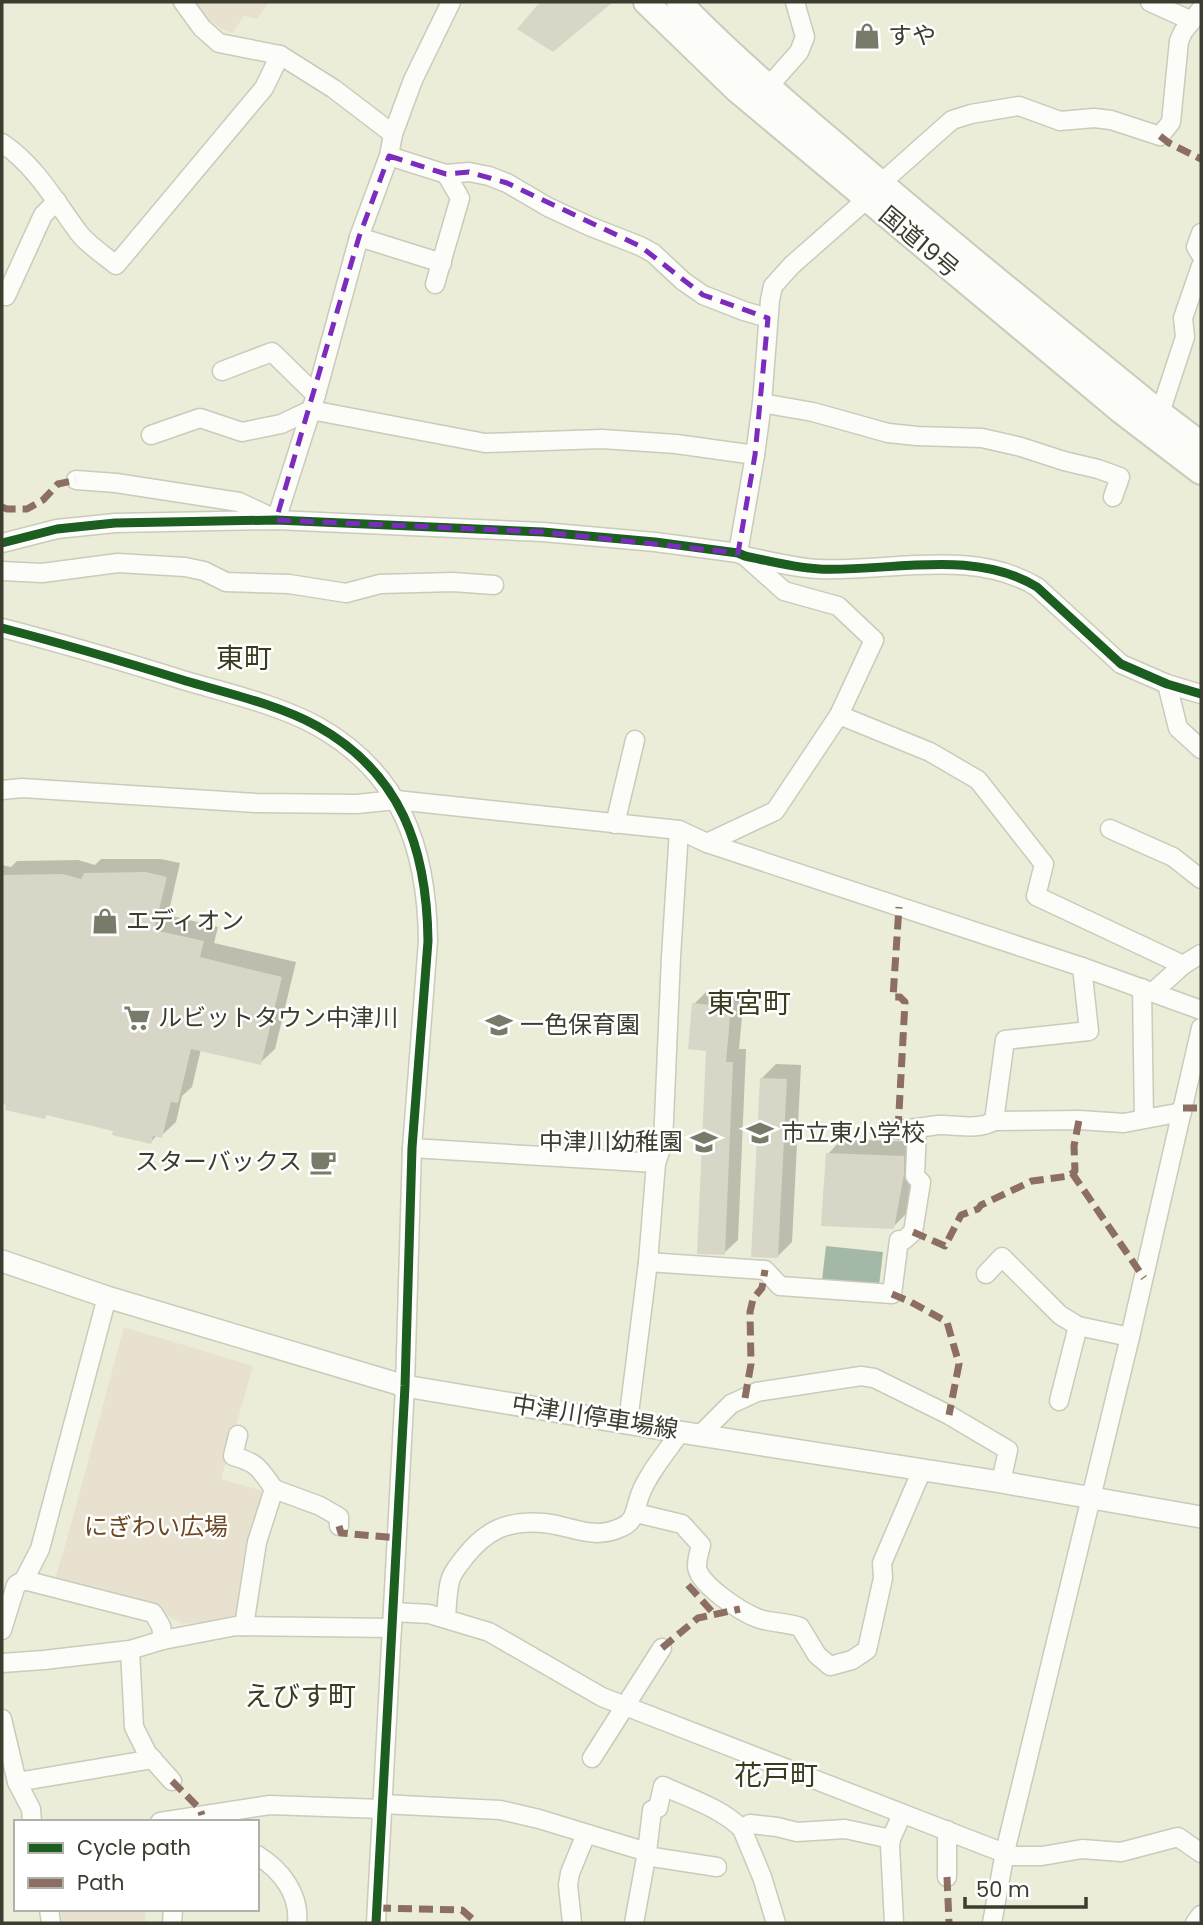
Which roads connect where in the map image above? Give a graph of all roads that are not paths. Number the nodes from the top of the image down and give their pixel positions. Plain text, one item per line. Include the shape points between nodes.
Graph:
1 (183, 2) edge
2 (450, 2) edge
3 (646, 2) edge
4 (679, 2) edge
5 (796, 2) edge
6 (1150, 2) edge
7 (1196, 15) edge
8 (280, 55) junction
9 (768, 87) junction
10 (393, 134) junction
11 (2, 143) edge
12 (389, 156) junction
13 (446, 174) junction
14 (874, 191) junction
15 (57, 201) junction
16 (1201, 233) edge
17 (359, 237) junction
18 (1201, 255) edge
19 (442, 263) junction
20 (1201, 266) edge
21 (435, 284) dead end
22 (6, 296) dead end
23 (768, 318) junction
24 (222, 371) dead end
25 (313, 402) junction
26 (762, 403) junction
27 (1160, 413) junction
28 (151, 435) dead end
29 (1201, 444) edge
30 (755, 454) junction
31 (1201, 472) edge
32 (76, 480) dead end
33 (1113, 497) dead end
34 (276, 520) junction
35 (2, 543) edge
36 (741, 555) junction
37 (2, 572) edge
38 (494, 585) dead end
39 (2, 628) edge
40 (1167, 684) junction
41 (1201, 694) edge
42 (839, 715) junction
43 (635, 740) dead end
44 (1201, 748) edge
45 (2, 790) edge
46 (396, 800) junction
47 (615, 824) junction
48 (1110, 829) dead end
49 (679, 830) junction
50 (707, 844) junction
51 (1201, 878) edge
52 (1201, 954) edge
53 (1183, 965) junction
54 (1082, 967) junction
55 (1148, 990) junction
56 (1201, 1010) edge
57 (1201, 1027) edge
58 (1182, 1112) junction
59 (1144, 1119) junction
60 (994, 1121) junction
61 (917, 1129) junction
62 (898, 1130) dead end
63 (412, 1148) junction
64 (656, 1163) junction
65 (2, 1261) edge
66 (648, 1262) junction
67 (986, 1274) dead end
68 (107, 1297) junction
69 (1078, 1326) junction
70 (1130, 1337) junction
71 (405, 1386) junction
72 (1059, 1401) dead end
73 (628, 1422) junction
74 (691, 1433) junction
75 (238, 1435) dead end
76 (922, 1470) junction
77 (1000, 1482) junction
78 (274, 1489) junction
79 (1090, 1498) junction
80 (636, 1513) junction
81 (1201, 1517) edge
82 (339, 1526) dead end
83 (24, 1580) junction
84 (446, 1618) junction
85 (393, 1620) junction
86 (244, 1626) junction
87 (2, 1630) edge
88 (163, 1640) junction
89 (662, 1648) dead end
90 (130, 1650) junction
91 (2, 1662) edge
92 (626, 1706) junction
93 (2, 1720) edge
94 (593, 1758) dead end
95 (153, 1759) junction
96 (172, 1781) dead end
97 (17, 1782) junction
98 (382, 1807) junction
99 (902, 1814) junction
100 (239, 1816) edge
101 (33, 1820) edge
102 (183, 1820) edge
103 (742, 1829) junction
104 (947, 1830) junction
105 (586, 1834) junction
106 (891, 1839) junction
107 (1005, 1853) junction
108 (1201, 1853) edge
109 (646, 1854) junction
110 (259, 1856) edge
111 (717, 1867) dead end
112 (947, 1877) dead end
113 (1201, 1915) edge
114 (298, 1923) edge
115 (376, 1923) edge
116 (572, 1923) edge
117 (634, 1923) edge
118 (776, 1923) edge
119 (894, 1923) edge
120 (992, 1923) edge
121 (1195, 1923) edge

1 - 8 street via 219,43
2 - 10 street
3 - 14 highway, 国道19号 via 737,90
4 - 9 highway, 国道19号
5 - 9 street via 805,37 799,52
6 - 7 street
7 - 14 street via 1179,41 1171,122 1160,136 1111,120 1060,121 1019,107 971,114 952,120
8 - 10 street
8 - 15 street via 264,88 116,265 81,236
9 - 14 highway, 国道19号
10 - 12 street
11 - 15 street via 29,165
12 - 13 street
12 - 17 street
13 - 19 street via 460,198
13 - 23 street via 468,172 507,183 558,212 653,253 703,295
14 - 23 street via 773,286
14 - 27 highway, 国道19号
14 - 31 highway, 国道19号 via 1121,411
15 - 22 street via 43,215
16 - 18 street via 1196,247
17 - 19 street
17 - 25 street
19 - 21 street
20 - 27 street via 1183,318 1185,337
23 - 26 street
24 - 25 street via 272,352
25 - 28 street via 281,424 242,432 200,418
25 - 30 street via 485,443 602,439
25 - 34 street
26 - 30 street
26 - 33 street via 888,433 982,438 1021,447 1120,477
27 - 29 highway, 国道19号
30 - 36 street
32 - 34 street via 239,502
34 - 35 street via 115,523 57,529
34 - 36 street via 543,532
36 - 40 street via 816,569 958,564 992,568 1037,587 1121,664
36 - 42 street via 784,592 838,606 874,640
37 - 38 street via 118,563 186,567 226,582 289,584 346,593 380,584
39 - 46 street via 262,703 315,725 350,746
40 - 41 street
40 - 44 street via 1178,728
42 - 50 street via 775,811
42 - 53 street via 930,752 978,780 1044,864 1036,896
43 - 47 street
45 - 46 street via 256,803
46 - 47 street
46 - 63 street via 414,842 428,914
47 - 49 street
48 - 51 street via 1173,857
49 - 50 street
49 - 64 street via 663,1143
50 - 54 street
52 - 53 street
53 - 55 street
54 - 55 street
54 - 60 street via 1089,1031 1005,1040
55 - 56 street
55 - 59 street
57 - 58 street
58 - 59 street
58 - 70 street
59 - 60 street via 1124,1123
60 - 61 street via 985,1126
61 - 62 street
61 - 66 street via 915,1177 921,1182 913,1232 899,1240 892,1294 780,1286 765,1270
63 - 64 street
63 - 71 street
64 - 66 street
65 - 68 main road, 中津川停車場線
66 - 73 street
67 - 69 street via 1002,1257 1060,1315
68 - 71 main road, 中津川停車場線
68 - 83 street via 40,1549
69 - 70 street
69 - 72 street
70 - 79 street
71 - 73 main road, 中津川停車場線
71 - 85 street
73 - 74 main road, 中津川停車場線
74 - 76 main road, 中津川停車場線
74 - 77 street via 731,1404 757,1392 861,1376 874,1378 1008,1450
74 - 80 street via 646,1483
75 - 78 street via 233,1455 251,1461
76 - 77 main road, 中津川停車場線
76 - 80 street via 881,1563 883,1578 867,1650 852,1660 830,1665 817,1655 800,1627 759,1619 704,1582 696,1568 701,1545 682,1524
77 - 79 main road, 中津川停車場線
78 - 82 street via 320,1506 339,1517
78 - 86 street via 257,1542
79 - 81 main road, 中津川停車場線
79 - 107 street
80 - 84 street via 624,1526 592,1534 530,1523 489,1532 450,1580
83 - 87 street via 16,1585
83 - 88 street via 153,1613
84 - 85 street via 429,1614
84 - 92 street via 496,1636
85 - 86 street
85 - 98 street
86 - 88 street
88 - 90 street
89 - 92 street
90 - 91 street
90 - 95 street via 134,1727
92 - 94 street
92 - 99 street
93 - 97 street
95 - 96 street
95 - 97 street
97 - 101 street
98 - 100 street via 270,1805
98 - 105 street via 500,1810
98 - 115 street
99 - 104 street
99 - 106 street
100 - 102 street
103 - 106 street via 750,1824 797,1832 845,1829
103 - 109 street via 703,1803 663,1786 658,1808 652,1810
103 - 118 street
104 - 107 street
104 - 112 street
105 - 109 street
105 - 116 street via 568,1885
106 - 119 street
107 - 108 street via 1121,1852 1178,1837
107 - 120 street
109 - 111 street
109 - 117 street
110 - 114 street via 286,1880 299,1911
113 - 121 street

